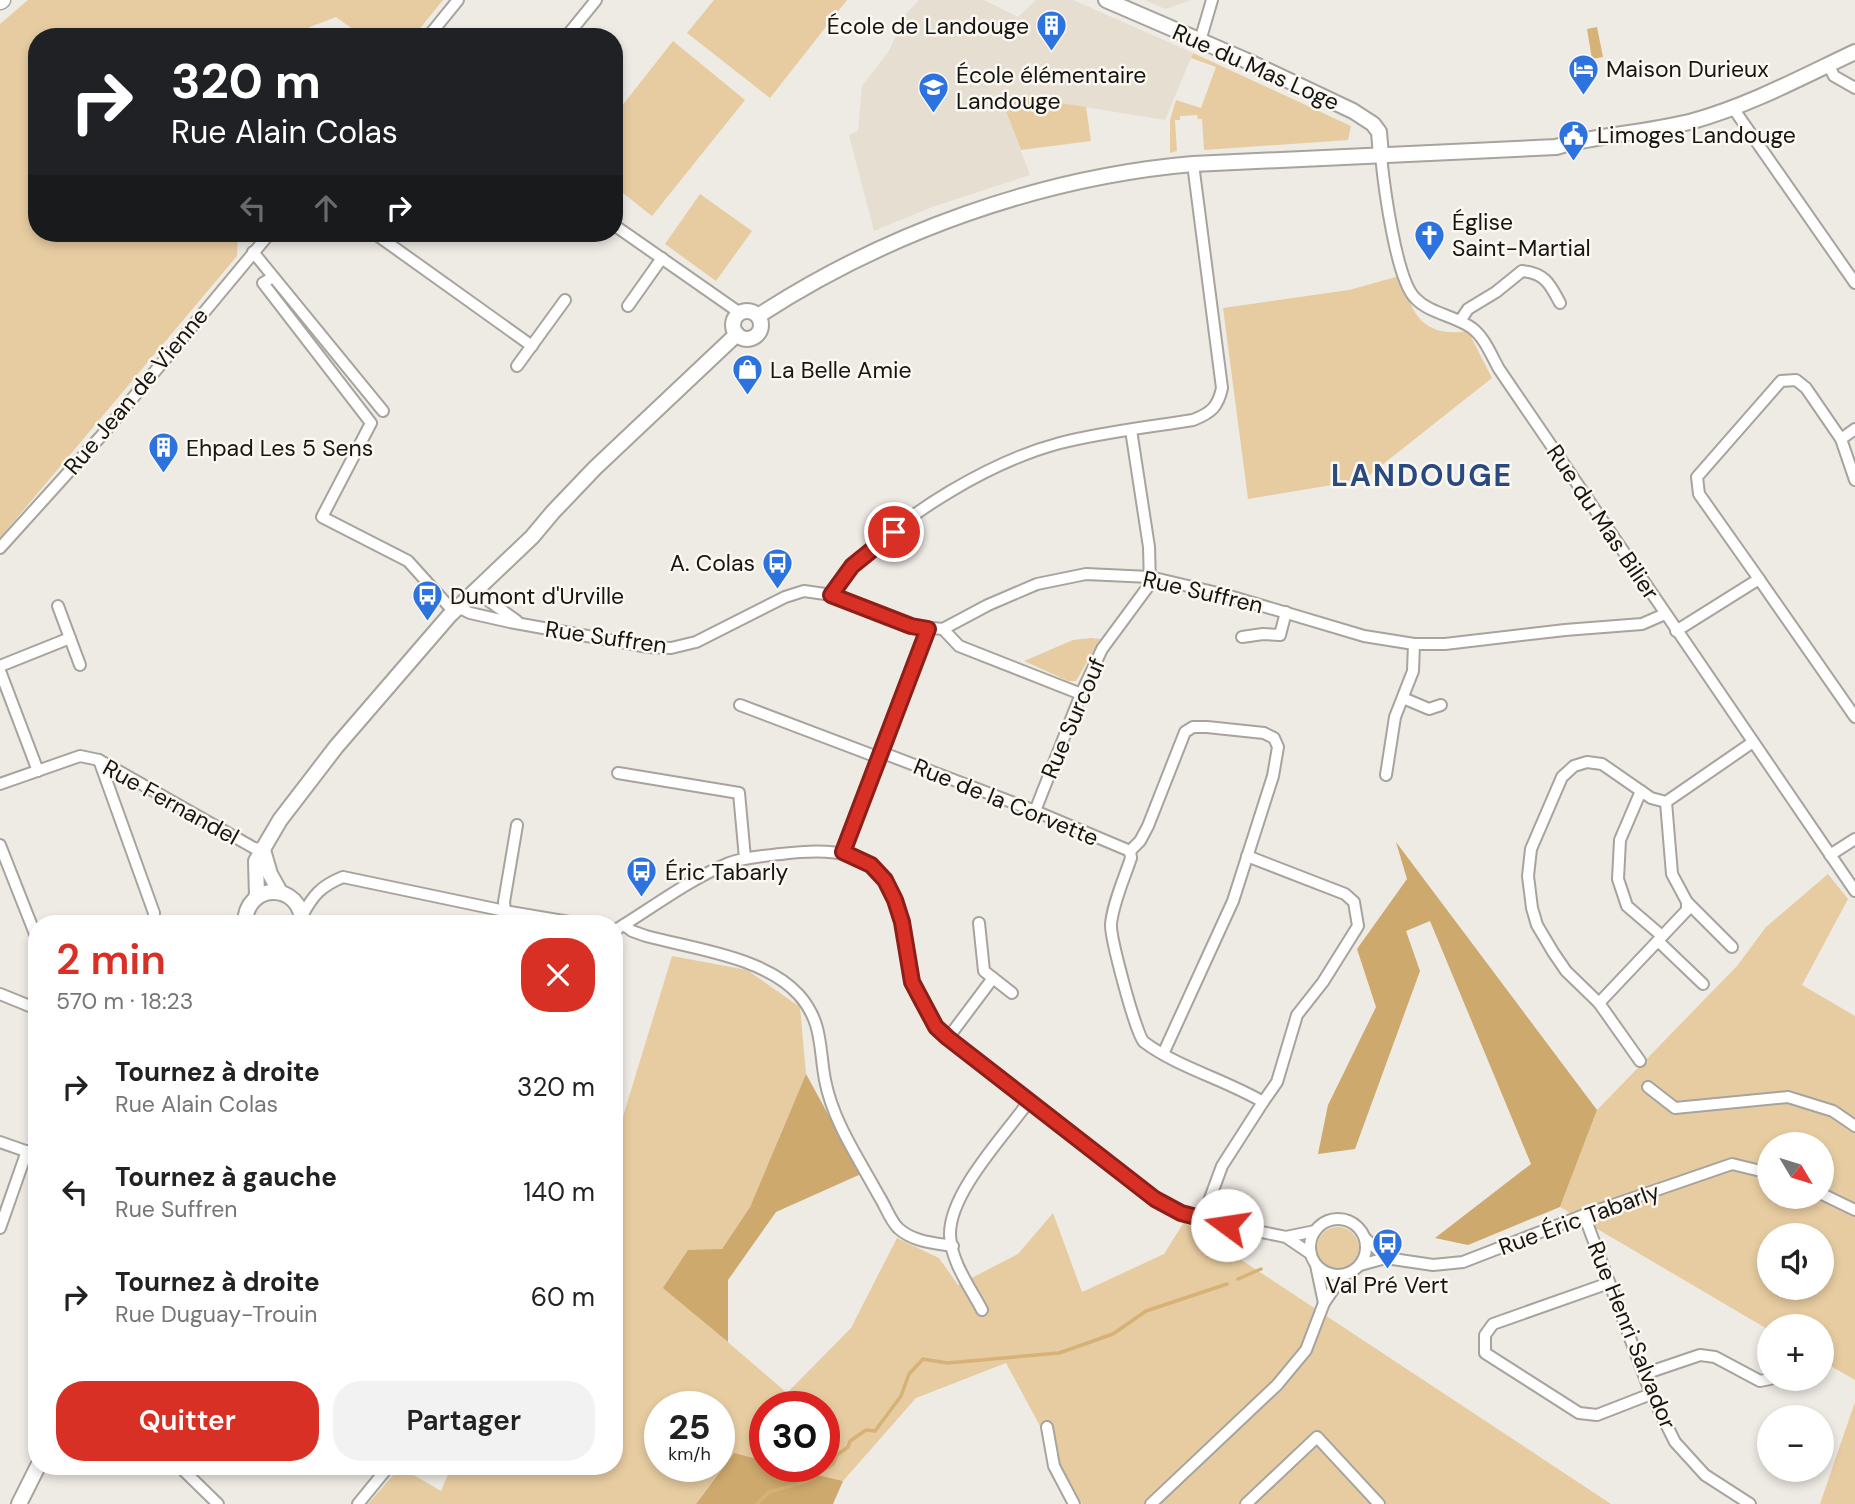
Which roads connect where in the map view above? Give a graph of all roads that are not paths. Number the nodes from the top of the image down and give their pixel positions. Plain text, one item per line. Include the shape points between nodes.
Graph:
1 (458, 0) edge
2 (596, 0) edge
3 (1106, 0) edge
4 (1212, 0) edge
5 (435, 28) edge
6 (573, 28) edge
7 (1200, 40) junction
8 (1855, 52) edge
9 (1828, 64) junction
10 (1855, 88) edge
11 (1733, 108) junction
12 (1381, 156) junction
13 (1192, 164) junction
14 (623, 231) edge
15 (262, 242) edge
16 (386, 242) edge
17 (253, 252) junction
18 (662, 258) junction
19 (273, 277) junction
20 (1855, 283) edge
21 (565, 300) dead end
22 (1560, 303) dead end
23 (628, 306) dead end
24 (740, 313) junction
25 (758, 316) junction
26 (1460, 321) junction
27 (737, 334) junction
28 (532, 345) junction
29 (517, 366) dead end
30 (383, 411) dead end
31 (1855, 429) edge
32 (1131, 430) junction
33 (1841, 439) junction
34 (1855, 480) edge
35 (0, 548) edge
36 (1150, 577) junction
37 (1759, 579) junction
38 (477, 590) junction
39 (831, 595) junction
40 (58, 606) dead end
41 (456, 610) junction
42 (1286, 612) junction
43 (1665, 614) junction
44 (522, 624) junction
45 (928, 629) junction
46 (943, 629) junction
47 (1676, 631) junction
48 (1242, 637) dead end
49 (70, 638) junction
50 (1414, 644) junction
51 (80, 665) dead end
52 (0, 666) edge
53 (0, 671) edge
54 (1081, 694) junction
55 (1403, 698) junction
56 (740, 705) dead end
57 (1441, 705) dead end
58 (1855, 717) edge
59 (1753, 742) junction
60 (881, 756) junction
61 (99, 760) junction
62 (38, 771) junction
63 (618, 774) dead end
64 (1386, 775) dead end
65 (0, 784) edge
66 (1641, 791) junction
67 (1666, 802) junction
68 (1035, 811) junction
69 (517, 825) dead end
70 (1855, 839) edge
71 (0, 845) edge
72 (263, 850) junction
73 (1130, 851) junction
74 (843, 852) junction
75 (1830, 855) junction
76 (1247, 856) junction
77 (745, 858) junction
78 (1855, 891) edge
79 (285, 895) junction
80 (313, 895) junction
81 (257, 897) junction
82 (1687, 902) junction
83 (505, 911) junction
84 (154, 915) edge
85 (247, 915) edge
86 (300, 915) edge
87 (304, 915) edge
88 (528, 915) edge
89 (28, 916) edge
90 (979, 923) dead end
91 (623, 926) edge
92 (623, 929) edge
93 (1660, 939) junction
94 (1732, 947) dead end
95 (993, 978) junction
96 (1703, 984) dead end
97 (1012, 993) dead end
98 (0, 994) edge
99 (1599, 1003) junction
100 (28, 1005) edge
101 (948, 1038) junction
102 (1163, 1054) junction
103 (1640, 1061) dead end
104 (1648, 1087) dead end
105 (1029, 1101) junction
106 (1263, 1102) junction
107 (1855, 1126) edge
108 (0, 1142) edge
109 (28, 1152) edge
110 (28, 1162) edge
111 (1757, 1170) edge
112 (1834, 1200) edge
113 (1855, 1210) edge
114 (1584, 1216) junction
115 (1202, 1220) junction
116 (0, 1228) edge
117 (1315, 1231) junction
118 (1286, 1237) junction
119 (1365, 1238) junction
120 (953, 1247) junction
121 (1311, 1254) junction
122 (1386, 1258) junction
123 (1316, 1265) junction
124 (1360, 1265) junction
125 (1343, 1275) junction
126 (1609, 1283) junction
127 (1324, 1303) junction
128 (982, 1310) dead end
129 (1644, 1374) junction
130 (1757, 1379) edge
131 (1651, 1394) junction
132 (1046, 1427) dead end
133 (34, 1475) edge
134 (188, 1475) edge
135 (382, 1475) edge
136 (1374, 1502) edge
137 (19, 1504) edge
138 (218, 1504) edge
139 (359, 1504) edge
140 (1074, 1504) edge
141 (1151, 1504) edge
142 (1246, 1504) edge
143 (1750, 1504) edge

1 - 5 street
2 - 6 street
3 - 7 main road, Rue du Mas Loge
4 - 7 street
7 - 12 main road, Rue du Mas Loge via 1373,124 1379,132
8 - 9 main road
9 - 10 street via 1834,76
9 - 11 main road
11 - 12 main road via 1666,128 1556,147
11 - 20 street
12 - 13 main road
12 - 26 street, Rue du Mas Bilier via 1407,288 1423,305
13 - 25 main road via 1050,187 982,207 829,275
13 - 32 street via 1222,388 1219,403 1192,420
14 - 18 street
15 - 17 street, Rue Jean de Vienne
16 - 28 street
17 - 19 street
17 - 35 street, Rue Jean de Vienne via 102,435
18 - 23 street
18 - 24 street
19 - 30 street
19 - 41 street via 263,284 371,423 322,517 408,561
21 - 28 street
22 - 26 street via 1550,284 1534,272 1522,271 1468,309
24 - 25 main road
24 - 27 main road via 733,325
25 - 27 main road via 758,334 750,338
26 - 43 street, Rue du Mas Bilier via 1482,339
27 - 38 main road via 595,468
28 - 29 street
31 - 33 street
32 - 36 street
32 - 39 street via 1061,443 960,486 915,514 852,566
33 - 34 street
33 - 37 street via 1806,388 1796,380 1781,381 1697,477 1699,494
36 - 42 street, Rue Suffren
36 - 46 street, Rue Suffren via 1086,574 1038,584
36 - 54 street, Rue Surcouf via 1150,584 1102,649
37 - 47 street
37 - 58 street
38 - 41 main road
38 - 44 street, Rue Suffren
39 - 44 street, Rue Suffren via 804,591 785,597 695,642 671,648
39 - 45 street, Rue Suffren
40 - 49 street
41 - 44 street, Rue Suffren
41 - 72 main road via 335,747
42 - 48 street, Rue Suffren via 1280,635
42 - 50 street, Rue Suffren via 1364,636
43 - 47 street, Rue du Mas Bilier
43 - 50 street, Rue Suffren via 1642,624
45 - 46 street, Rue Suffren
45 - 60 street
46 - 54 street via 959,646
47 - 59 street, Rue du Mas Bilier
49 - 51 street
49 - 52 street
50 - 55 street via 1413,671
53 - 62 street
54 - 68 street, Rue Surcouf
55 - 57 street via 1429,709
55 - 64 street via 1395,717
56 - 60 street, Rue de la Corvette
59 - 67 street
59 - 75 street, Rue du Mas Bilier
60 - 68 street, Rue de la Corvette
60 - 74 street
61 - 62 street, Rue Fernandel via 80,756
61 - 72 street, Rue Fernandel
61 - 84 street
62 - 65 street, Rue Fernandel
63 - 77 street via 739,793
66 - 67 street
66 - 93 street via 1620,840 1618,879 1627,906
66 - 99 street via 1602,764 1574,766 1562,777 1531,849 1528,876 1537,925 1566,971
67 - 82 street via 1672,874
68 - 73 street, Rue de la Corvette
69 - 83 street
70 - 75 street
71 - 89 street
72 - 79 main road via 270,874
72 - 81 main road via 256,860
73 - 76 street via 1148,826 1185,732 1206,727 1264,733 1274,738 1278,747
73 - 102 street via 1112,936 1137,1031 1141,1040
74 - 77 street
74 - 101 street via 871,865 885,880 902,922 912,982 936,1027
75 - 78 street, Rue du Mas Bilier
76 - 102 street via 1233,901
76 - 106 street via 1345,894 1354,902 1358,926 1297,1015 1277,1082
77 - 91 street via 701,877
79 - 80 street
79 - 81 main road via 272,892
79 - 86 main road via 296,902
80 - 83 street via 343,877
80 - 87 street
81 - 85 main road
82 - 93 street via 1687,910
82 - 94 street
83 - 88 street
90 - 95 street via 984,971
92 - 120 street via 753,964 799,994 814,1017 825,1081 844,1133 897,1227 920,1241
93 - 96 street
93 - 99 street
95 - 97 street
95 - 101 street
98 - 100 street
99 - 103 street
101 - 105 street
102 - 106 street
104 - 107 street via 1675,1108 1788,1097 1833,1111
105 - 115 street via 1155,1199
105 - 120 street via 964,1188 950,1235
106 - 115 street via 1222,1166
108 - 109 street
110 - 116 street
111 - 114 street, Rue Éric Tabarly via 1732,1164
112 - 113 street
114 - 122 street, Rue Éric Tabarly via 1463,1262 1433,1265
114 - 126 street, Rue Henri Salvador
115 - 118 street
117 - 118 street
117 - 119 street via 1321,1224 1339,1219 1356,1225
117 - 121 street
118 - 121 street
119 - 122 street
119 - 124 street
120 - 128 street via 957,1265
121 - 123 street
122 - 124 street, Rue Éric Tabarly
123 - 125 street via 1328,1274
123 - 127 street
124 - 125 street
125 - 127 street
126 - 129 street, Rue Henri Salvador
126 - 131 street via 1493,1324 1485,1335 1485,1353 1579,1413 1597,1415
127 - 141 street via 1306,1350 1277,1385
129 - 130 street via 1700,1355 1715,1357
129 - 131 street, Rue Henri Salvador
131 - 143 street, Rue Henri Salvador via 1675,1442 1705,1475
132 - 140 street via 1054,1466
133 - 137 main road
134 - 138 street
135 - 139 street
136 - 142 street via 1317,1437

